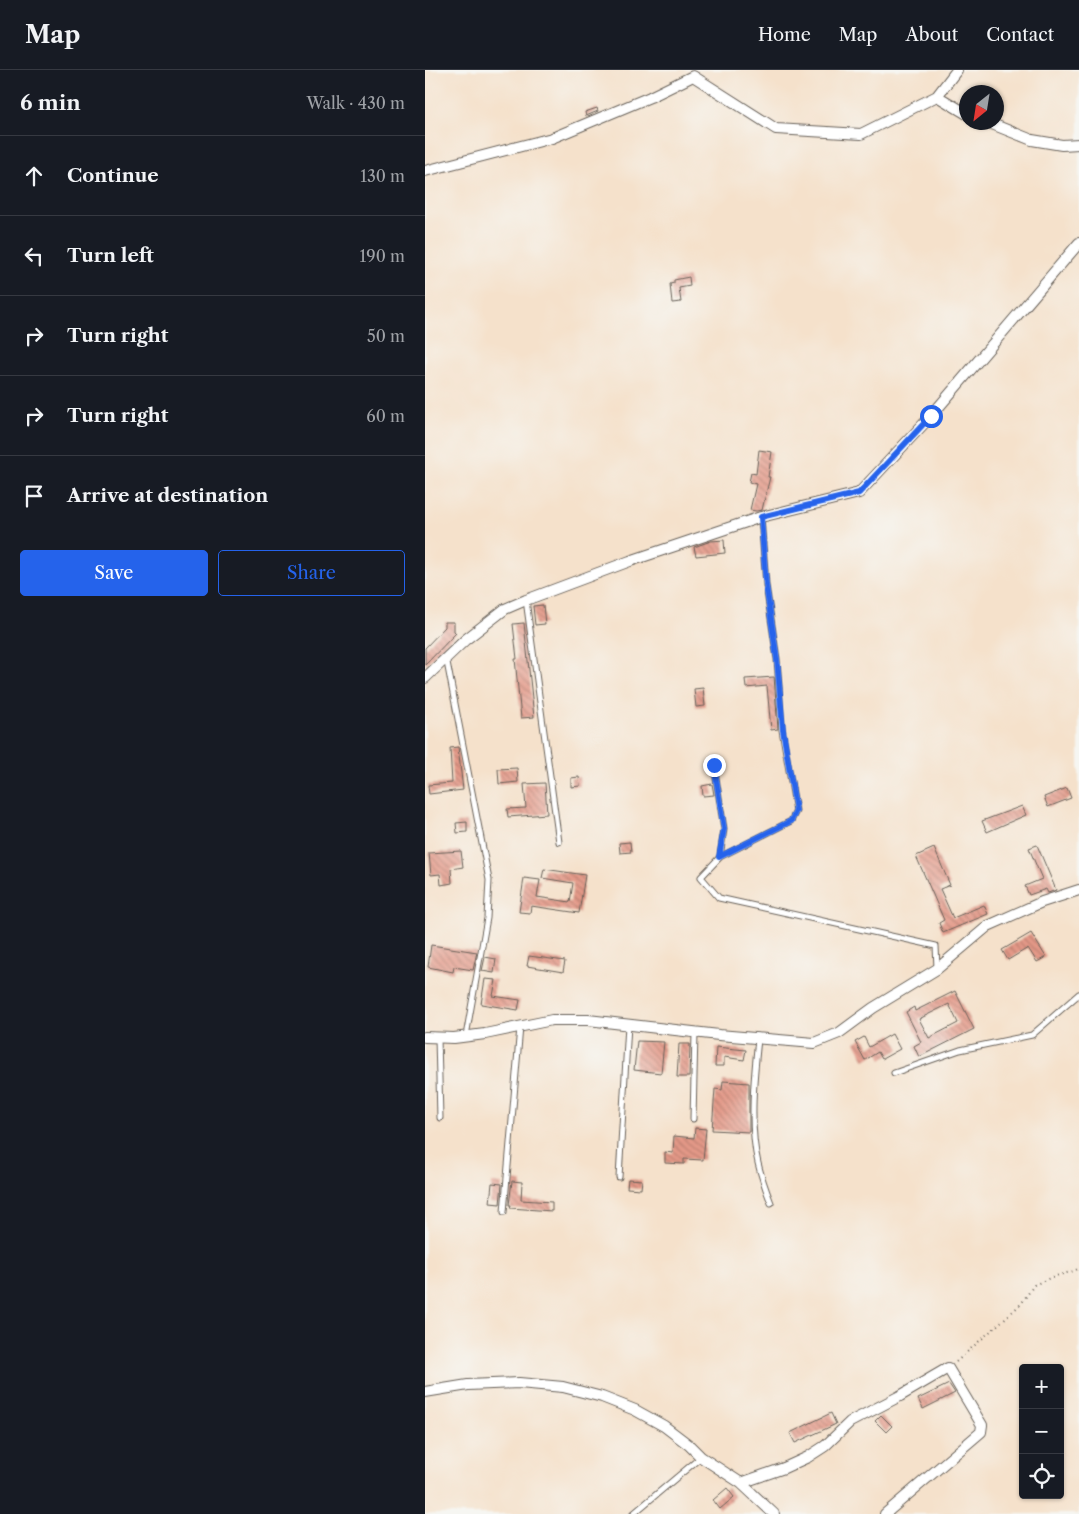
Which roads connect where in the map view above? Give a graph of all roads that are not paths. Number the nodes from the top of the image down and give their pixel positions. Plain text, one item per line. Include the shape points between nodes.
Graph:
1 (957, 70) edge
2 (937, 96) junction
3 (959, 109) edge
4 (1004, 129) edge
5 (1079, 144) edge
6 (425, 171) edge
7 (1079, 243) edge
8 (761, 517) junction
9 (526, 600) junction
10 (446, 657) junction
11 (425, 678) edge
12 (714, 765) dead end
13 (559, 842) dead end
14 (719, 857) junction
15 (1079, 890) edge
16 (937, 969) junction
17 (1079, 994) edge
18 (628, 1025) junction
19 (519, 1026) junction
20 (695, 1032) junction
21 (466, 1036) junction
22 (425, 1037) edge
23 (438, 1038) junction
24 (758, 1039) junction
25 (894, 1073) dead end
26 (440, 1118) dead end
27 (693, 1119) dead end
28 (619, 1177) dead end
29 (771, 1203) dead end
30 (504, 1212) dead end
31 (425, 1392) edge
32 (701, 1457) junction
33 (741, 1483) junction
34 (633, 1514) edge
35 (774, 1514) edge
36 (885, 1514) edge

1 - 2 street
2 - 3 street
2 - 6 street via 861,134 776,129 693,76 552,138
4 - 5 street via 1032,140
7 - 8 street via 931,416 859,493
8 - 9 street
8 - 14 lane via 783,730 796,811 791,821
9 - 10 street via 505,609
9 - 13 lane
10 - 11 street
10 - 21 lane via 489,880 487,918
12 - 14 lane via 724,829
14 - 16 lane via 701,877 719,898 936,946
15 - 16 street via 988,926
16 - 24 street via 831,1037 815,1043
17 - 25 lane via 1032,1035 960,1050
18 - 19 street via 552,1020
18 - 20 street
18 - 28 lane
19 - 21 street
19 - 30 lane
20 - 24 street
20 - 27 lane
21 - 23 street
22 - 23 street
23 - 26 lane
24 - 29 lane via 753,1084 757,1162
31 - 32 street via 467,1385 519,1383 563,1387 635,1410 664,1426
32 - 33 street
32 - 34 lane
33 - 35 street
33 - 36 street via 808,1457 851,1422 948,1368 982,1425 981,1432

